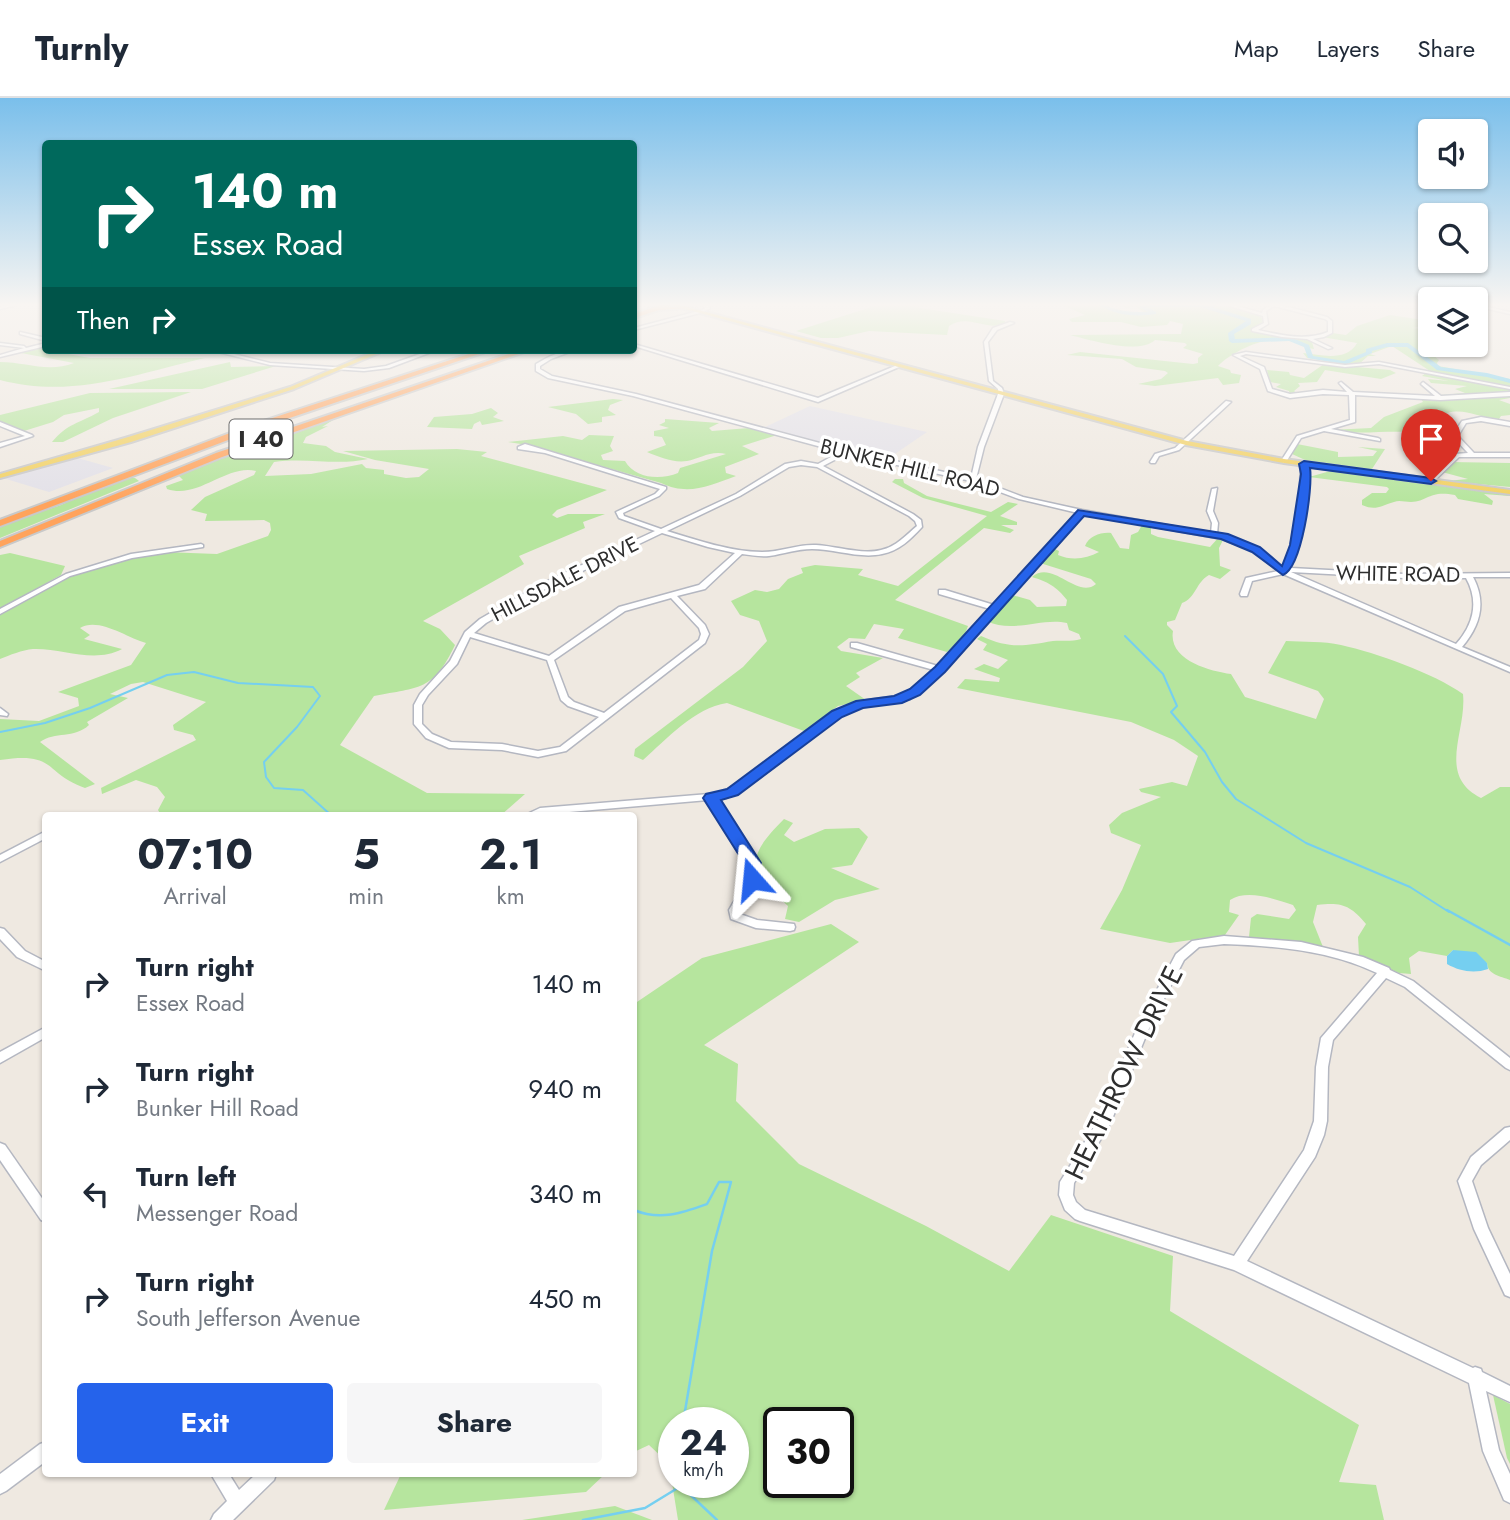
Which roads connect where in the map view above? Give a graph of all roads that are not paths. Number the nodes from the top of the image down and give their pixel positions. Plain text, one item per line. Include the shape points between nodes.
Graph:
1 (335, 370) edge
2 (427, 370) edge
3 (467, 370) edge
4 (539, 370) edge
5 (719, 370) edge
6 (889, 370) edge
7 (910, 370) edge
8 (989, 370) edge
9 (1263, 370) edge
10 (1420, 370) edge
11 (329, 373) joint
12 (1341, 383) dead end
13 (1423, 383) dead end
14 (1510, 388) edge
15 (1001, 394) junction
16 (1352, 394) junction
17 (1510, 394) edge
18 (1440, 398) junction
19 (1228, 402) dead end
20 (0, 424) edge
21 (1510, 424) edge
22 (1325, 430) junction
23 (1378, 440) dead end
24 (1186, 443) junction
25 (0, 445) edge
26 (543, 452) dead end
27 (845, 452) junction
28 (1472, 454) junction
29 (1510, 455) edge
30 (1284, 461) junction
31 (1153, 462) dead end
32 (1304, 464) junction
33 (819, 466) junction
34 (0, 476) edge
35 (973, 480) junction
36 (1431, 481) junction
37 (1215, 489) dead end
38 (1510, 492) edge
39 (1082, 512) junction
40 (0, 523) edge
41 (659, 531) junction
42 (1214, 534) junction
43 (0, 544) edge
44 (201, 546) dead end
45 (740, 551) junction
46 (1285, 571) junction
47 (1510, 575) edge
48 (1469, 576) junction
49 (942, 592) dead end
50 (1244, 594) dead end
51 (673, 596) junction
52 (995, 608) junction
53 (0, 612) edge
54 (468, 634) junction
55 (854, 645) dead end
56 (1458, 647) junction
57 (550, 659) junction
58 (940, 669) junction
59 (1510, 670) edge
60 (606, 717) junction
61 (711, 798) junction
62 (562, 812) edge
63 (42, 836) edge
64 (0, 859) edge
65 (790, 927) dead end
66 (0, 932) edge
67 (42, 965) edge
68 (1385, 971) junction
69 (42, 1033) edge
70 (0, 1058) edge
71 (1510, 1065) edge
72 (1510, 1132) edge
73 (0, 1149) edge
74 (42, 1210) edge
75 (1237, 1264) junction
76 (1510, 1290) edge
77 (1475, 1375) junction
78 (1510, 1394) edge
79 (42, 1453) edge
80 (221, 1477) edge
81 (265, 1477) edge
82 (0, 1485) edge
83 (1510, 1494) edge
84 (238, 1503) junction
85 (220, 1520) edge

1 - 11 main road
2 - 40 highway, I 40 via 210,443
3 - 43 highway, I 40 via 232,450
4 - 27 street, BUNKER HILL ROAD
5 - 6 street via 818,400
7 - 15 main road
8 - 15 street via 991,382
9 - 16 street via 1270,390 1282,394
10 - 14 street
11 - 34 main road via 153,433
12 - 16 street
13 - 18 street
15 - 24 main road
15 - 35 street
16 - 18 street
16 - 22 street via 1353,421
17 - 18 street
19 - 24 street
20 - 25 street via 30,436
21 - 28 street via 1480,419 1464,422 1456,439
22 - 23 street
22 - 30 street via 1296,439
24 - 30 main road
24 - 31 street via 1157,455
26 - 41 street via 664,488 618,515
27 - 33 street, HILLSDALE DRIVE
27 - 35 street, BUNKER HILL ROAD
28 - 29 street
28 - 36 street via 1453,456
30 - 32 main road
32 - 36 main road
32 - 46 street via 1302,508
33 - 41 street, HILLSDALE DRIVE via 786,465 738,495
33 - 45 street via 911,515 920,526 901,544 880,554 811,547 765,554
35 - 39 street, BUNKER HILL ROAD via 1021,498
36 - 38 main road
37 - 42 street via 1210,511
39 - 42 street, BUNKER HILL ROAD
39 - 52 street
41 - 45 street
41 - 54 street, HILLSDALE DRIVE via 544,586
42 - 46 street, BUNKER HILL ROAD via 1246,544
44 - 53 street via 131,556 68,575
45 - 51 street via 702,587
46 - 48 street, WHITE ROAD
46 - 50 street, WHITE ROAD via 1250,580
46 - 56 street, BUNKER HILL ROAD
47 - 48 street, WHITE ROAD
48 - 56 street via 1477,595 1478,615
49 - 52 street
51 - 57 street via 622,609
51 - 60 street, HILLSDALE DRIVE via 702,627 702,640
52 - 58 street
54 - 57 street
54 - 60 street, HILLSDALE DRIVE via 454,662 418,705 418,724 429,736 460,747 547,754 563,749
55 - 58 street
56 - 59 street, BUNKER HILL ROAD
57 - 60 street via 564,698
58 - 61 street via 907,696 861,704 837,714 733,792
61 - 62 street
61 - 65 street via 752,863 752,879 734,911 736,916 757,924
63 - 64 street
66 - 67 street via 21,954
68 - 71 street, HEATHROW DRIVE via 1446,1011
68 - 75 street via 1327,1038 1321,1119 1310,1153
68 - 75 street, HEATHROW DRIVE via 1301,946 1208,941 1180,957 1144,1026 1103,1124 1068,1182 1070,1206 1080,1215
69 - 70 street
72 - 76 street via 1476,1161 1465,1181 1480,1229
73 - 74 street
75 - 77 street, HEATHROW DRIVE
77 - 78 street, HEATHROW DRIVE
77 - 83 street via 1491,1451
79 - 82 street
80 - 84 street
81 - 84 street
84 - 85 street

